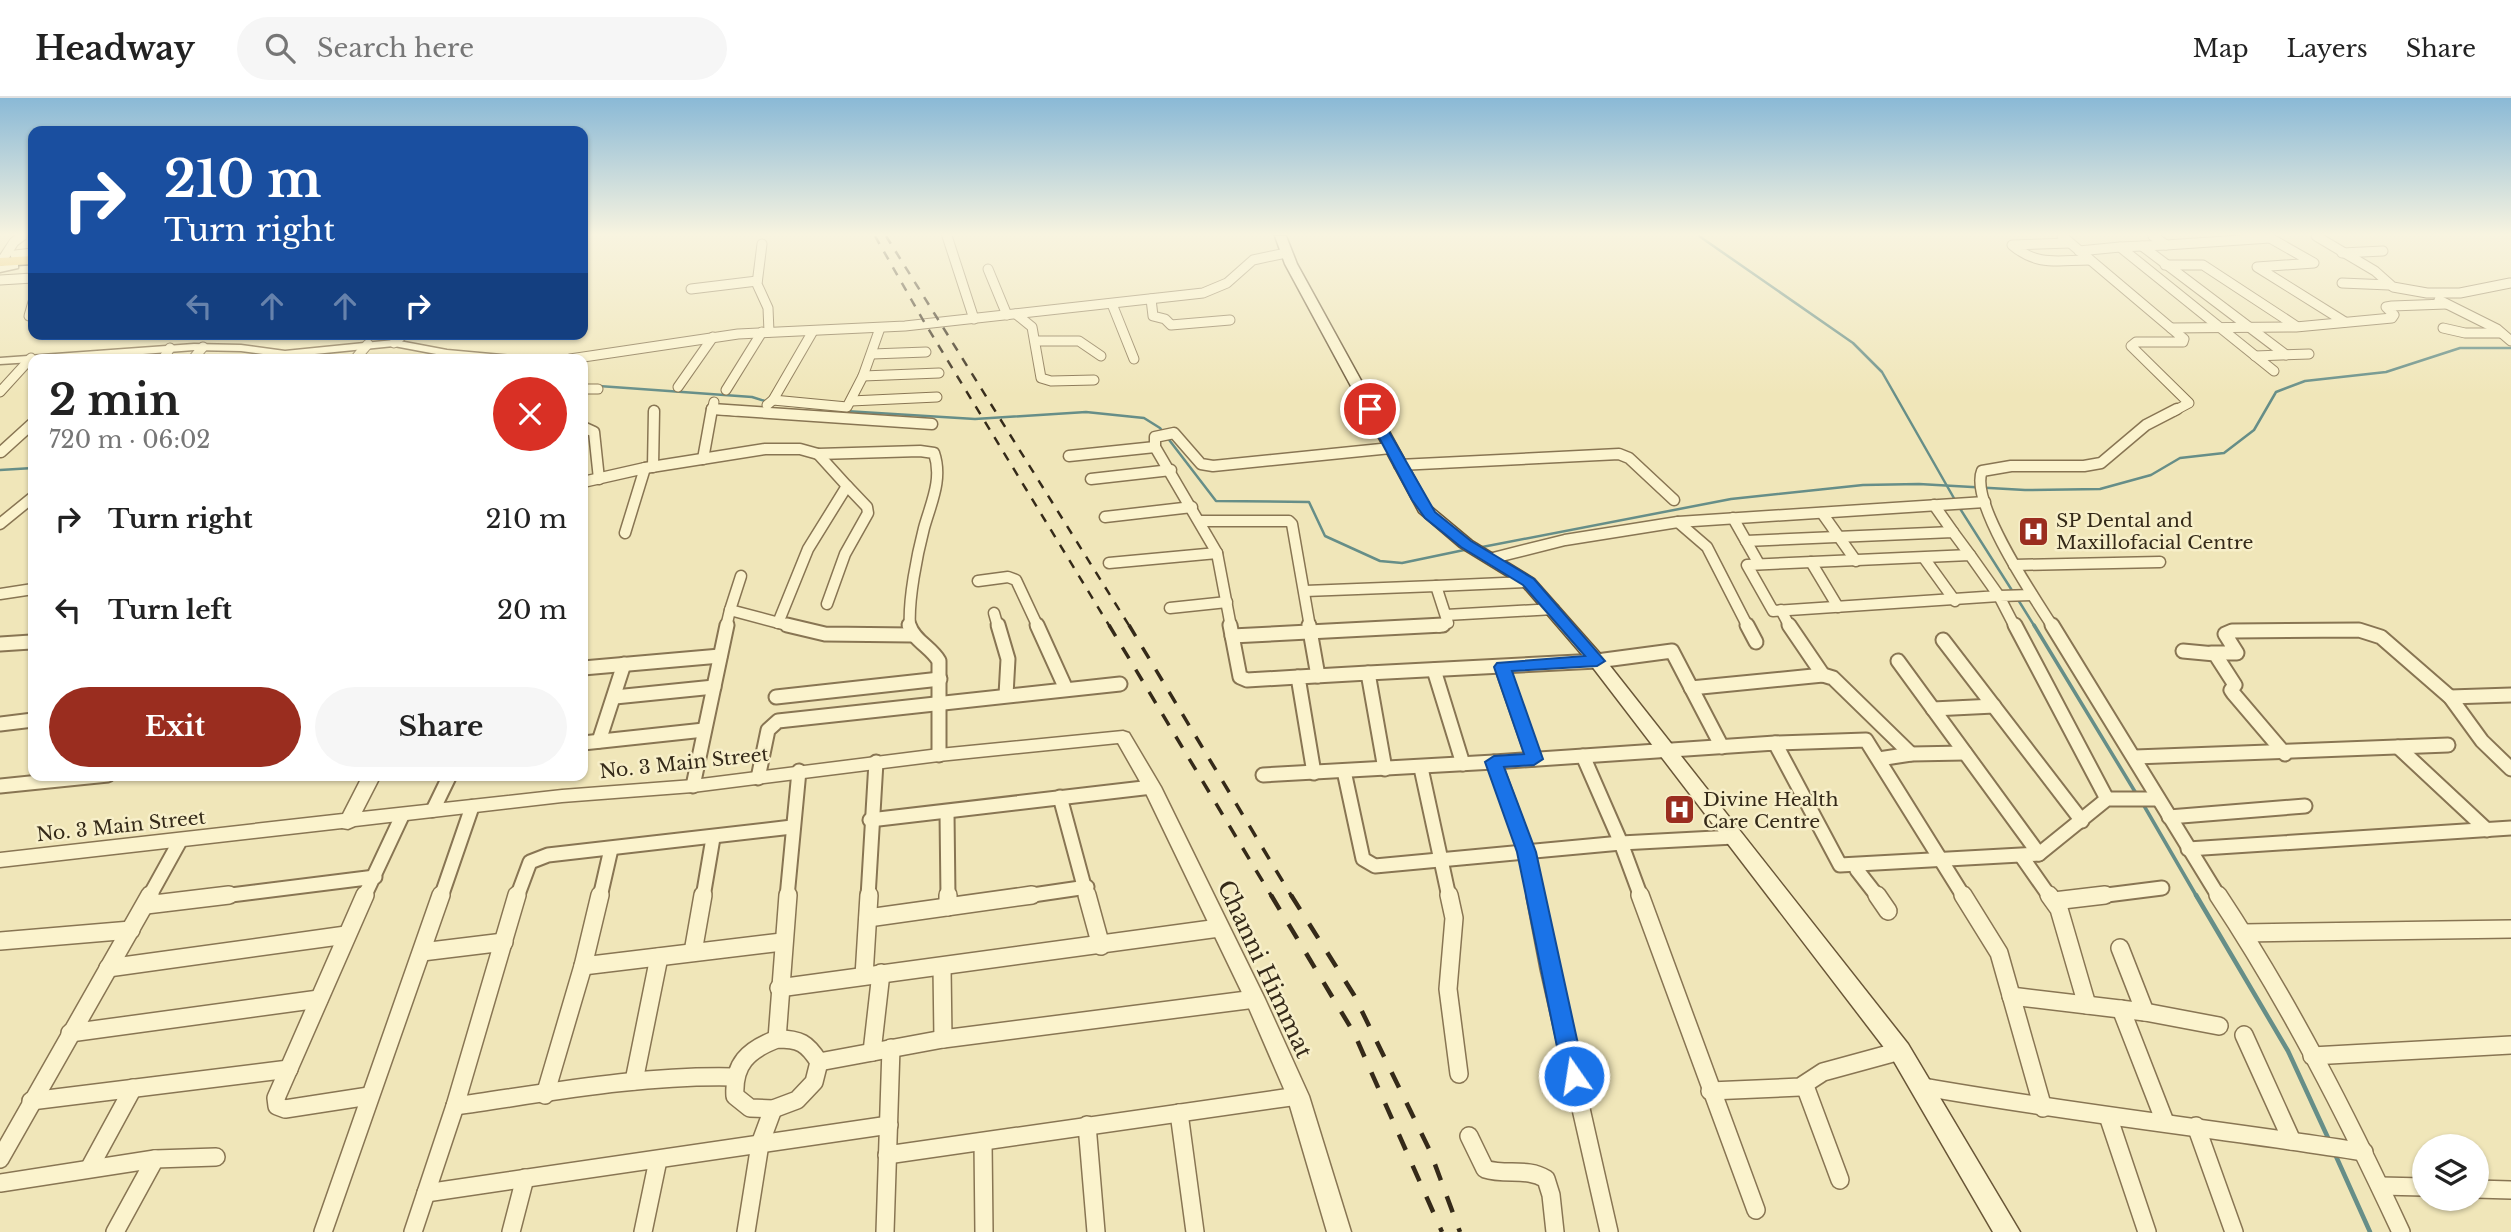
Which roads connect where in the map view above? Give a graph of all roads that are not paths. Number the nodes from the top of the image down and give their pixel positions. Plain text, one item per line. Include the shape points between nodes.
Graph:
1 (759, 289) edge
2 (964, 289) edge
3 (998, 289) edge
4 (1215, 289) edge
5 (1305, 289) edge
6 (2124, 289) edge
7 (2172, 289) edge
8 (2196, 289) edge
9 (2239, 289) edge
10 (2292, 289) edge
11 (2408, 289) edge
12 (2484, 289) edge
13 (2427, 293) junction
14 (1151, 299) junction
15 (1112, 304) junction
16 (2446, 304) junction
17 (1012, 315) junction
18 (974, 318) junction
19 (1230, 320) dead end
20 (2346, 322) junction
21 (2296, 327) junction
22 (880, 328) junction
23 (2171, 328) junction
24 (2221, 328) junction
25 (2247, 328) junction
26 (2443, 328) dead end
27 (813, 331) junction
28 (765, 332) junction
29 (2501, 333) junction
30 (713, 337) junction
31 (402, 340) edge
32 (367, 341) edge
33 (1035, 341) junction
34 (2511, 341) edge
35 (203, 347) junction
36 (170, 348) junction
37 (926, 352) dead end
38 (134, 354) edge
39 (166, 354) edge
40 (197, 354) edge
41 (264, 354) edge
42 (293, 354) edge
43 (467, 354) edge
44 (872, 354) junction
45 (2309, 354) dead end
46 (2286, 355) junction
47 (588, 356) edge
48 (1101, 356) dead end
49 (2255, 356) junction
50 (28, 358) edge
51 (1134, 359) dead end
52 (0, 361) edge
53 (28, 361) edge
54 (2274, 371) dead end
55 (939, 373) dead end
56 (863, 376) junction
57 (1094, 380) dead end
58 (678, 387) dead end
59 (588, 389) edge
60 (597, 389) dead end
61 (726, 390) dead end
62 (0, 392) edge
63 (937, 397) dead end
64 (851, 401) junction
65 (766, 405) junction
66 (654, 411) dead end
67 (932, 424) dead end
68 (28, 428) edge
69 (588, 429) edge
70 (1165, 434) joint
71 (1155, 446) junction
72 (1391, 448) junction
73 (1, 452) edge
74 (818, 454) junction
75 (1069, 456) dead end
76 (703, 459) junction
77 (1399, 465) junction
78 (649, 468) junction
79 (1171, 470) junction
80 (599, 478) junction
81 (1091, 479) dead end
82 (588, 481) edge
83 (848, 486) junction
84 (1984, 494) junction
85 (1674, 500) dead end
86 (28, 501) edge
87 (1934, 505) junction
88 (1192, 507) junction
89 (1822, 513) junction
90 (1105, 517) dead end
91 (1733, 518) junction
92 (1200, 521) junction
93 (1678, 522) junction
94 (0, 524) edge
95 (1953, 532) junction
96 (625, 533) dead end
97 (1840, 537) junction
98 (1746, 541) junction
99 (1480, 551) junction
100 (1217, 553) junction
101 (1970, 555) junction
102 (1924, 558) junction
103 (1856, 561) junction
104 (1811, 562) junction
105 (2160, 562) dead end
106 (1109, 563) dead end
107 (1759, 564) junction
108 (2014, 565) junction
109 (741, 576) dead end
110 (978, 581) dead end
111 (1528, 582) junction
112 (1436, 586) junction
113 (28, 590) edge
114 (1305, 591) junction
115 (0, 594) edge
116 (2014, 595) junction
117 (1955, 601) junction
118 (1227, 602) junction
119 (827, 604) dead end
120 (1170, 607) dead end
121 (1838, 607) junction
122 (1554, 609) junction
123 (730, 610) junction
124 (1781, 610) junction
125 (994, 613) dead end
126 (1446, 615) junction
127 (778, 623) junction
128 (1312, 633) junction
129 (912, 635) junction
130 (1232, 636) junction
131 (28, 640) edge
132 (1943, 640) dead end
133 (1756, 642) dead end
134 (0, 644) edge
135 (2183, 651) dead end
136 (2210, 653) junction
137 (720, 656) junction
138 (1597, 661) junction
139 (1898, 661) dead end
140 (624, 664) junction
141 (1502, 667) junction
142 (588, 668) edge
143 (1434, 670) junction
144 (1368, 673) junction
145 (1823, 675) junction
146 (1318, 676) junction
147 (1298, 677) junction
148 (940, 679) junction
149 (1120, 684) dead end
150 (714, 687) junction
151 (1692, 688) junction
152 (1066, 689) junction
153 (1006, 695) junction
154 (2511, 695) edge
155 (615, 697) junction
156 (776, 697) dead end
157 (2450, 697) junction
158 (940, 705) junction
159 (1994, 706) junction
160 (1933, 709) junction
161 (28, 718) edge
162 (0, 723) edge
163 (705, 730) junction
164 (1123, 737) joint
165 (599, 741) junction
166 (588, 742) edge
167 (1775, 743) junction
168 (2448, 745) dead end
169 (1722, 747) junction
170 (2398, 747) junction
171 (1668, 752) junction
172 (1965, 753) junction
173 (1911, 754) junction
174 (2285, 754) junction
175 (939, 755) junction
176 (1583, 756) junction
177 (2135, 757) junction
178 (1534, 759) junction
179 (1879, 760) junction
180 (876, 762) junction
181 (1494, 762) junction
182 (1463, 764) junction
183 (1420, 768) junction
184 (1385, 769) junction
185 (2511, 769) edge
186 (799, 771) junction
187 (1344, 771) junction
188 (1314, 773) junction
189 (1263, 775) dead end
190 (758, 778) junction
191 (50, 781) edge
192 (369, 781) edge
193 (447, 781) edge
194 (0, 786) edge
195 (693, 786) junction
196 (1152, 787) junction
197 (1060, 797) junction
198 (2107, 799) junction
199 (2158, 799) junction
200 (2305, 806) dead end
201 (472, 807) junction
202 (433, 810) junction
203 (947, 813) junction
204 (402, 816) junction
205 (2169, 817) junction
206 (870, 820) junction
207 (2082, 821) junction
208 (348, 822) junction
209 (792, 827) junction
210 (2511, 828) edge
211 (2487, 830) junction
212 (1734, 837) junction
213 (713, 838) junction
214 (180, 841) junction
215 (1621, 843) junction
216 (611, 849) junction
217 (2188, 849) junction
218 (1527, 852) junction
219 (2039, 854) junction
220 (2022, 857) junction
221 (0, 860) edge
222 (1441, 860) junction
223 (1942, 860) junction
224 (1858, 865) junction
225 (375, 877) junction
226 (1087, 887) junction
227 (2162, 888) dead end
228 (2054, 901) junction
229 (146, 905) junction
230 (948, 907) junction
231 (1888, 911) dead end
232 (868, 918) junction
233 (1219, 929) junction
234 (131, 930) junction
235 (2508, 932) edge
236 (2244, 933) junction
237 (346, 935) junction
238 (0, 942) edge
239 (504, 942) junction
240 (782, 942) junction
241 (1101, 946) junction
242 (2120, 948) dead end
243 (693, 951) junction
244 (422, 952) junction
245 (659, 957) junction
246 (583, 966) junction
247 (943, 967) junction
248 (108, 968) junction
249 (881, 973) junction
250 (863, 976) junction
251 (779, 988) junction
252 (2011, 996) junction
253 (318, 999) junction
254 (1255, 999) junction
255 (2087, 1005) junction
256 (2120, 1009) junction
257 (2145, 1013) junction
258 (2219, 1026) dead end
259 (70, 1033) junction
260 (2244, 1035) dead end
261 (777, 1039) junction
262 (943, 1039) junction
263 (2511, 1045) edge
264 (891, 1048) junction
265 (1900, 1051) junction
266 (873, 1052) junction
267 (2312, 1055) junction
268 (819, 1062) junction
269 (289, 1069) junction
270 (1459, 1074) dead end
271 (733, 1077) junction
272 (634, 1081) junction
273 (1805, 1086) junction
274 (1924, 1087) junction
275 (133, 1088) junction
276 (1710, 1091) junction
277 (545, 1095) junction
278 (369, 1096) junction
279 (1298, 1096) junction
280 (31, 1101) junction
281 (455, 1106) junction
282 (2043, 1108) junction
283 (773, 1109) junction
284 (1179, 1113) junction
285 (2108, 1116) junction
286 (2165, 1122) junction
287 (889, 1125) junction
288 (1087, 1125) junction
289 (2196, 1126) junction
290 (1469, 1136) dead end
291 (2292, 1141) junction
292 (983, 1142) junction
293 (760, 1144) junction
294 (2343, 1148) joint
295 (2364, 1152) junction
296 (887, 1155) junction
297 (216, 1157) dead end
298 (155, 1158) junction
299 (0, 1159) edge
300 (658, 1160) junction
301 (90, 1167) junction
302 (525, 1178) junction
303 (1840, 1180) dead end
304 (0, 1183) edge
305 (2381, 1186) junction
306 (2412, 1187) edge
307 (2489, 1189) edge
308 (2511, 1190) edge
309 (426, 1193) junction
310 (1756, 1210) dead end
311 (115, 1232) edge
312 (323, 1232) edge
313 (413, 1232) edge
314 (511, 1232) edge
315 (643, 1232) edge
316 (746, 1232) edge
317 (885, 1232) edge
318 (984, 1232) edge
319 (1096, 1232) edge
320 (1195, 1232) edge
321 (1339, 1232) edge
322 (1555, 1232) edge
323 (1609, 1232) edge
324 (2007, 1232) edge
325 (2147, 1232) edge
326 (2234, 1232) edge
327 (2401, 1232) edge

1 - 28 street via 768,308
2 - 18 street
3 - 17 street
4 - 14 street
5 - 72 main road
6 - 23 street
7 - 24 street
8 - 25 street
9 - 21 street
10 - 20 street
11 - 13 street
12 - 13 street
13 - 16 street
14 - 15 street
14 - 19 street via 1153,316 1171,326
15 - 17 street
15 - 51 street
16 - 20 street via 2387,306 2394,317
16 - 29 street
17 - 18 street
17 - 33 street via 1032,327
18 - 22 street
20 - 21 street
21 - 25 street
22 - 27 street
22 - 44 street
23 - 24 street
23 - 84 street via 2185,341 2142,341 2131,346 2188,405 2146,425 2101,463 1999,467 1979,472
24 - 25 street
24 - 49 street
25 - 46 street
26 - 29 street
27 - 28 street
27 - 65 street
28 - 30 street
28 - 61 street
29 - 34 street
30 - 47 street
30 - 58 street
31 - 43 street
32 - 42 street
33 - 48 street via 1081,340
33 - 57 street via 1037,366 1044,380
35 - 36 street
35 - 40 street
35 - 41 street
36 - 38 street
36 - 39 street
37 - 44 street
44 - 56 street
45 - 46 street
46 - 49 street
49 - 54 street
50 - 52 street
53 - 62 street
55 - 56 street
56 - 64 street
59 - 60 street
63 - 64 street
64 - 65 street via 841,408
65 - 67 street
65 - 76 street via 713,405
66 - 78 street
68 - 73 street
69 - 80 street via 594,432
70 - 71 street via 1154,438
70 - 72 street via 1174,433 1201,464 1213,466
71 - 75 street
71 - 79 street
72 - 77 main road
74 - 76 street via 765,449
74 - 83 street
74 - 129 street via 920,451 936,456 936,483 922,537 909,624
76 - 78 street
77 - 85 street via 1619,454
77 - 99 main road via 1424,509
78 - 80 street
78 - 96 street
79 - 81 street
79 - 88 street
80 - 82 street
83 - 119 street via 868,513 845,554
83 - 127 street via 808,549
84 - 87 street
84 - 108 street via 1998,537
86 - 94 street
87 - 89 street
87 - 95 street
88 - 90 street
88 - 92 street
89 - 91 street
89 - 97 street
91 - 93 street
91 - 98 street
92 - 100 street
92 - 114 street via 1289,521
93 - 99 street
93 - 133 street via 1707,547
95 - 97 street
95 - 101 street
97 - 98 street
97 - 103 street
98 - 107 street
99 - 111 main road
100 - 106 street
100 - 118 street
101 - 102 street
101 - 116 street
102 - 103 street
102 - 117 street
103 - 104 street
104 - 107 street
104 - 121 street
105 - 108 street
107 - 124 street via 1747,565 1773,611
108 - 116 street
109 - 123 street
110 - 152 street via 1016,580
111 - 112 street
111 - 122 main road
112 - 114 street
112 - 126 street
113 - 115 street
114 - 128 street
116 - 117 street
116 - 177 street
116 - 198 street
117 - 121 street
118 - 120 street
118 - 130 street
121 - 124 street
122 - 126 street
122 - 138 main road
123 - 127 street
123 - 137 street
124 - 145 street
125 - 153 street via 1008,659
126 - 128 street via 1447,625 1439,627
127 - 129 street via 825,634
128 - 130 street
128 - 146 street
129 - 148 street via 937,655
130 - 147 street via 1243,679
131 - 134 street
132 - 159 street
135 - 136 street
136 - 157 street via 2237,653 2225,634 2228,631 2370,632
136 - 174 street via 2233,681 2231,690 2243,707
137 - 140 street
137 - 150 street
138 - 141 street
138 - 151 street via 1672,651
138 - 171 main road
139 - 160 street
140 - 142 street
140 - 155 street
141 - 143 street
141 - 178 street
143 - 144 street
143 - 182 street
144 - 146 street
144 - 184 street
145 - 151 street
145 - 173 street via 1833,678
146 - 147 street
147 - 188 street
148 - 156 street
148 - 158 street
149 - 152 street
150 - 155 street
150 - 163 street
151 - 169 street
152 - 153 street
153 - 158 street
154 - 157 street
155 - 165 street
157 - 185 street via 2482,741
158 - 175 street
158 - 190 street via 773,722
159 - 160 street
159 - 207 street
160 - 172 street
161 - 162 street
163 - 165 street
163 - 195 street
164 - 175 street, No. 3 Main Street
164 - 196 street, Channi Himmat
165 - 166 street
167 - 169 street
167 - 179 street via 1866,740
167 - 224 street via 1840,866
168 - 170 street
169 - 171 street
170 - 174 street
170 - 211 street
171 - 176 street
171 - 212 main road
172 - 173 street
172 - 219 street
173 - 179 street
174 - 177 street
175 - 180 street, No. 3 Main Street
176 - 178 street
176 - 215 street
177 - 199 street
178 - 181 street
179 - 223 street
180 - 186 street, No. 3 Main Street
180 - 206 street
181 - 182 street
181 - 218 street
182 - 183 street
183 - 184 street
183 - 222 street
184 - 187 street
186 - 190 street, No. 3 Main Street
186 - 209 street
187 - 188 street
187 - 222 street via 1367,864
188 - 189 street
190 - 195 street, No. 3 Main Street
191 - 194 street
192 - 208 street
193 - 202 street
195 - 201 street, No. 3 Main Street
196 - 197 street
196 - 233 street, Channi Himmat
197 - 203 street
197 - 226 street
198 - 199 street
198 - 207 street
199 - 205 street
200 - 205 street
201 - 202 street, No. 3 Main Street
201 - 244 street
202 - 204 street, No. 3 Main Street
203 - 206 street
203 - 230 street
204 - 208 street, No. 3 Main Street
204 - 225 street
205 - 217 street
206 - 232 street
207 - 219 street
208 - 214 street, No. 3 Main Street
209 - 213 street
209 - 240 street
210 - 211 street
211 - 217 street
212 - 215 street
212 - 265 main road
213 - 216 street
213 - 243 street
214 - 221 street, No. 3 Main Street
214 - 229 street
215 - 218 street
215 - 276 street
216 - 239 street via 548,855 530,862
216 - 246 street
217 - 236 street
218 - 222 street
218 - 323 street
219 - 220 street
220 - 223 street
220 - 228 street
222 - 270 street via 1455,926 1448,989
223 - 224 street
223 - 252 street via 1999,953
224 - 231 street via 1857,870
225 - 229 street
225 - 237 street
226 - 230 street
226 - 241 street
227 - 228 street
228 - 255 street
229 - 234 street
230 - 232 street
232 - 250 street
233 - 241 street
233 - 254 street, Channi Himmat
234 - 238 street
234 - 248 street
235 - 236 street
236 - 267 street
237 - 248 street
237 - 253 street
239 - 244 street
239 - 281 street
240 - 243 street
240 - 251 street
241 - 247 street
242 - 257 street
243 - 245 street
244 - 278 street
245 - 246 street
245 - 272 street
246 - 277 street
247 - 249 street
247 - 262 street
248 - 259 street
249 - 250 street
249 - 266 street
250 - 251 street
251 - 261 street
252 - 255 street
252 - 282 street
253 - 259 street
253 - 269 street
254 - 262 street
254 - 279 street, Channi Himmat
255 - 256 street
256 - 257 street
256 - 286 street
257 - 258 street
259 - 280 street
260 - 291 street
261 - 268 street via 810,1046
261 - 271 street via 744,1057
262 - 264 street
263 - 267 street
264 - 266 street
264 - 287 street
265 - 273 street via 1823,1072
265 - 274 main road
266 - 268 street
267 - 295 street
268 - 283 street via 814,1082 797,1100
269 - 275 street
269 - 278 street via 276,1098 277,1106 285,1109
271 - 272 street
271 - 283 street via 735,1096 750,1108
272 - 277 street
273 - 276 street
273 - 303 street
274 - 282 street
274 - 324 main road
275 - 280 street
275 - 301 street
276 - 310 street
277 - 281 street
278 - 312 street
279 - 284 street
279 - 321 street, Channi Himmat
280 - 299 street
281 - 309 street
282 - 285 street
283 - 293 street
284 - 288 street
284 - 320 street
285 - 286 street
285 - 325 street
286 - 289 street
287 - 293 street
287 - 296 street
288 - 292 street
288 - 319 street
289 - 291 street
289 - 326 street
290 - 322 street via 1485,1169 1534,1173 1546,1179
291 - 294 street
292 - 296 street
292 - 318 street
293 - 300 street
293 - 316 street
294 - 295 street
295 - 305 street
296 - 317 street
297 - 298 street
298 - 301 street
298 - 311 street
300 - 302 street
300 - 315 street
301 - 304 street
302 - 309 street
302 - 314 street
305 - 306 street
305 - 327 street
307 - 308 street
309 - 313 street

